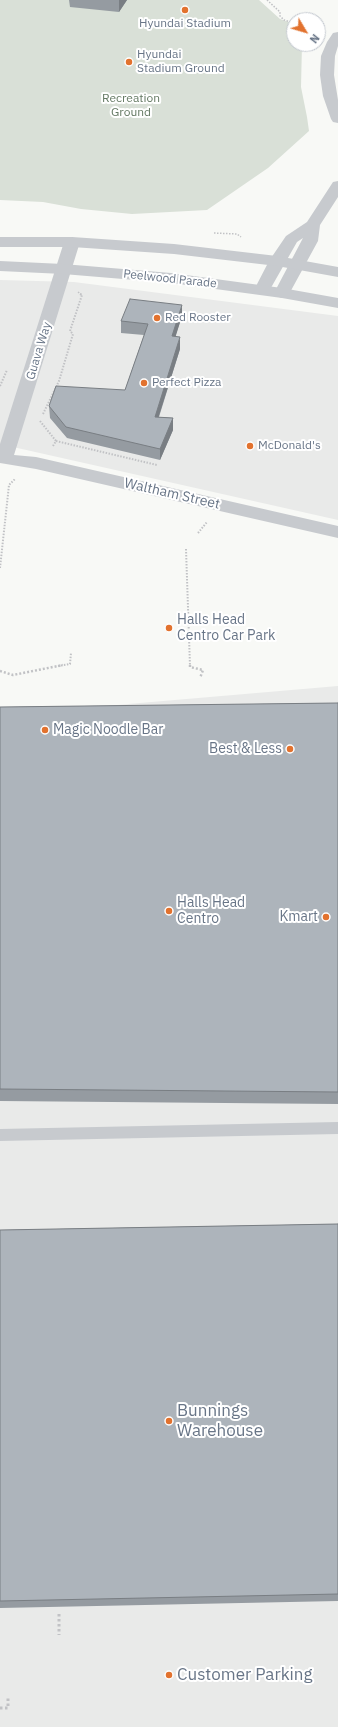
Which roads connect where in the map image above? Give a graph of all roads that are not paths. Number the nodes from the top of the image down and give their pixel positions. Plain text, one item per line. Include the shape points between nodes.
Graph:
1 (338, 36) edge
2 (338, 119) edge
3 (338, 185) edge
4 (313, 225) junction
5 (0, 242) edge
6 (72, 242) junction
7 (277, 261) junction
8 (298, 264) junction
9 (0, 266) edge
10 (63, 269) junction
11 (338, 272) edge
12 (262, 290) junction
13 (282, 293) junction
14 (338, 303) edge
15 (4, 459) joint
16 (338, 532) edge
17 (338, 1128) edge
18 (0, 1135) edge

1 - 2 street via 328,56 327,75 330,96
3 - 4 street
4 - 7 street via 291,239
4 - 8 street via 310,241
5 - 6 street
6 - 7 street via 174,249
6 - 10 street, Guava Way
7 - 8 street
7 - 12 street
8 - 11 street
8 - 13 street
9 - 10 street, Peelwood Parade
10 - 12 street, Peelwood Parade via 171,278
10 - 15 street, Guava Way
12 - 13 street, Peelwood Parade
13 - 14 street, Peelwood Parade
15 - 16 street, Waltham Street via 49,466
17 - 18 lane

